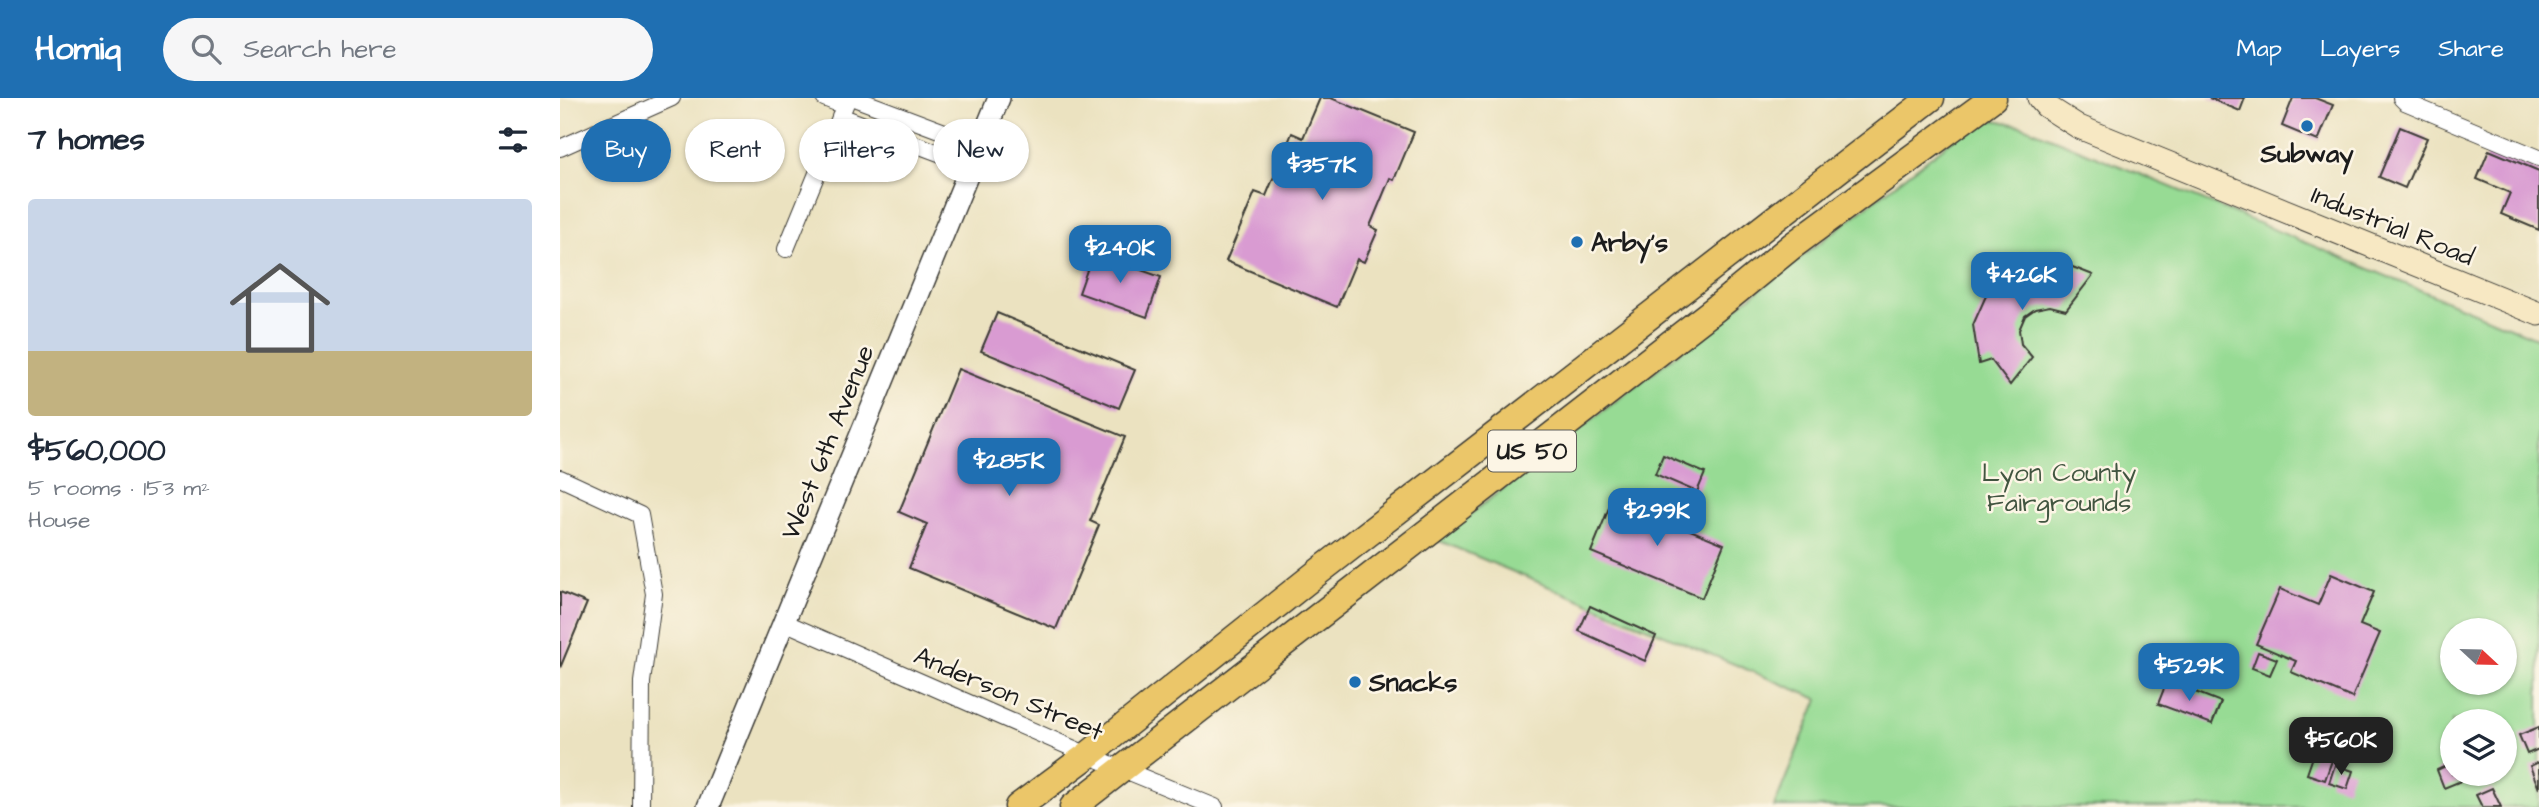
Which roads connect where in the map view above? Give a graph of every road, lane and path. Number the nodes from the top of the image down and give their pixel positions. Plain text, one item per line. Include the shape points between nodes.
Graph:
1 (672, 98) edge
2 (824, 98) edge
3 (999, 98) edge
4 (1931, 98) edge
5 (1993, 98) edge
6 (2039, 98) edge
7 (2401, 98) edge
8 (847, 105) edge
9 (990, 119) edge
10 (933, 139) edge
11 (933, 139) edge
12 (560, 148) edge
13 (2539, 158) edge
14 (964, 182) edge
15 (786, 249) dead end
16 (2539, 314) edge
17 (560, 478) edge
18 (784, 622) junction
19 (1088, 755) junction
20 (1123, 769) junction
21 (641, 807) edge
22 (708, 807) edge
23 (1018, 807) edge
24 (1073, 807) edge
25 (1216, 807) edge

1 - 12 street
2 - 8 street
3 - 9 street, West 6th Avenue
4 - 19 main road, US 50
5 - 20 main road, US 50 via 1792,246
6 - 16 main road, Industrial Road via 2079,127
7 - 13 street
8 - 10 street
8 - 11 street
8 - 15 street
14 - 18 street, West 6th Avenue
17 - 21 street via 640,515 654,594 642,682
18 - 19 street, Anderson Street
18 - 22 street, West 6th Avenue
19 - 20 street, Anderson Street
19 - 23 main road, US 50
20 - 24 main road, US 50
20 - 25 street, Anderson Street

